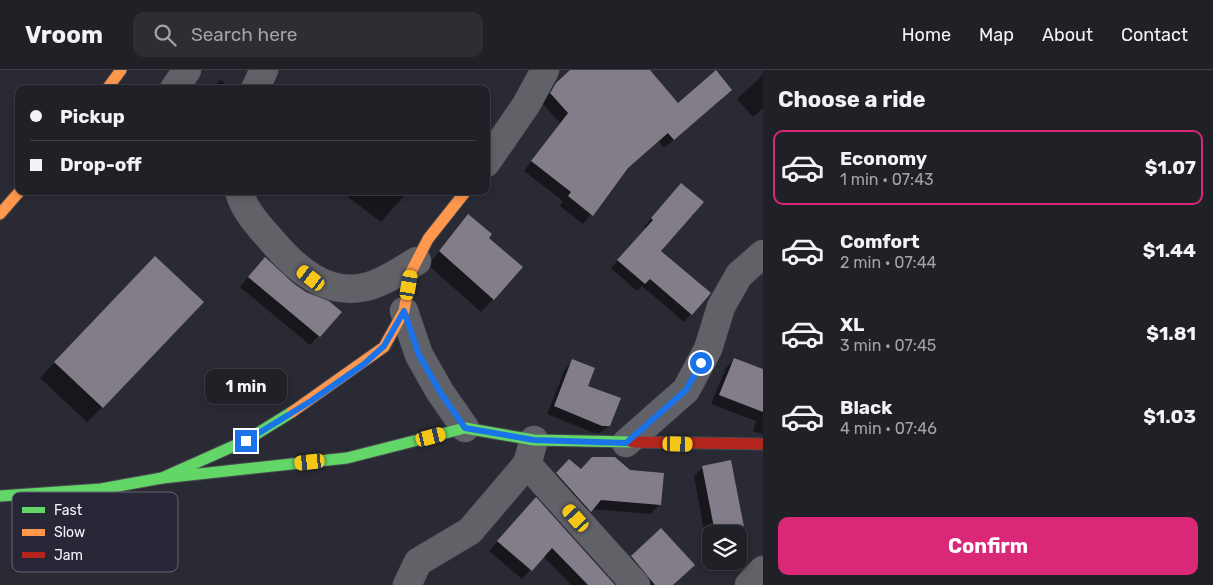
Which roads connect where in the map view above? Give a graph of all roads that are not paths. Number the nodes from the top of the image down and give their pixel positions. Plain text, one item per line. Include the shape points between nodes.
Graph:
1 (121, 70) edge
2 (187, 70) edge
3 (545, 70) edge
4 (110, 85) edge
5 (177, 85) edge
6 (490, 157) edge
7 (17, 195) edge
8 (240, 195) edge
9 (463, 195) edge
10 (0, 214) edge
11 (763, 254) edge
12 (417, 261) junction
13 (404, 311) junction
14 (465, 428) junction
15 (626, 443) junction
16 (763, 444) edge
17 (530, 452) junction
18 (162, 478) junction
19 (58, 492) edge
20 (763, 570) edge
21 (407, 585) edge
22 (636, 585) edge
23 (748, 585) edge

1 - 4 street
2 - 5 street
3 - 6 street via 526,105
7 - 10 street
8 - 12 street via 259,226 289,260 311,278 340,288 365,287 389,278
9 - 12 street via 428,239
11 - 15 street via 739,275 721,307 708,349 686,390
12 - 13 street via 411,272
13 - 14 street via 419,355
13 - 18 street via 384,346 319,396 246,441
14 - 17 street
14 - 18 street via 347,458
15 - 16 street
15 - 17 street
17 - 21 street via 470,532 418,562
17 - 22 street
18 - 19 street via 101,489
20 - 23 street

